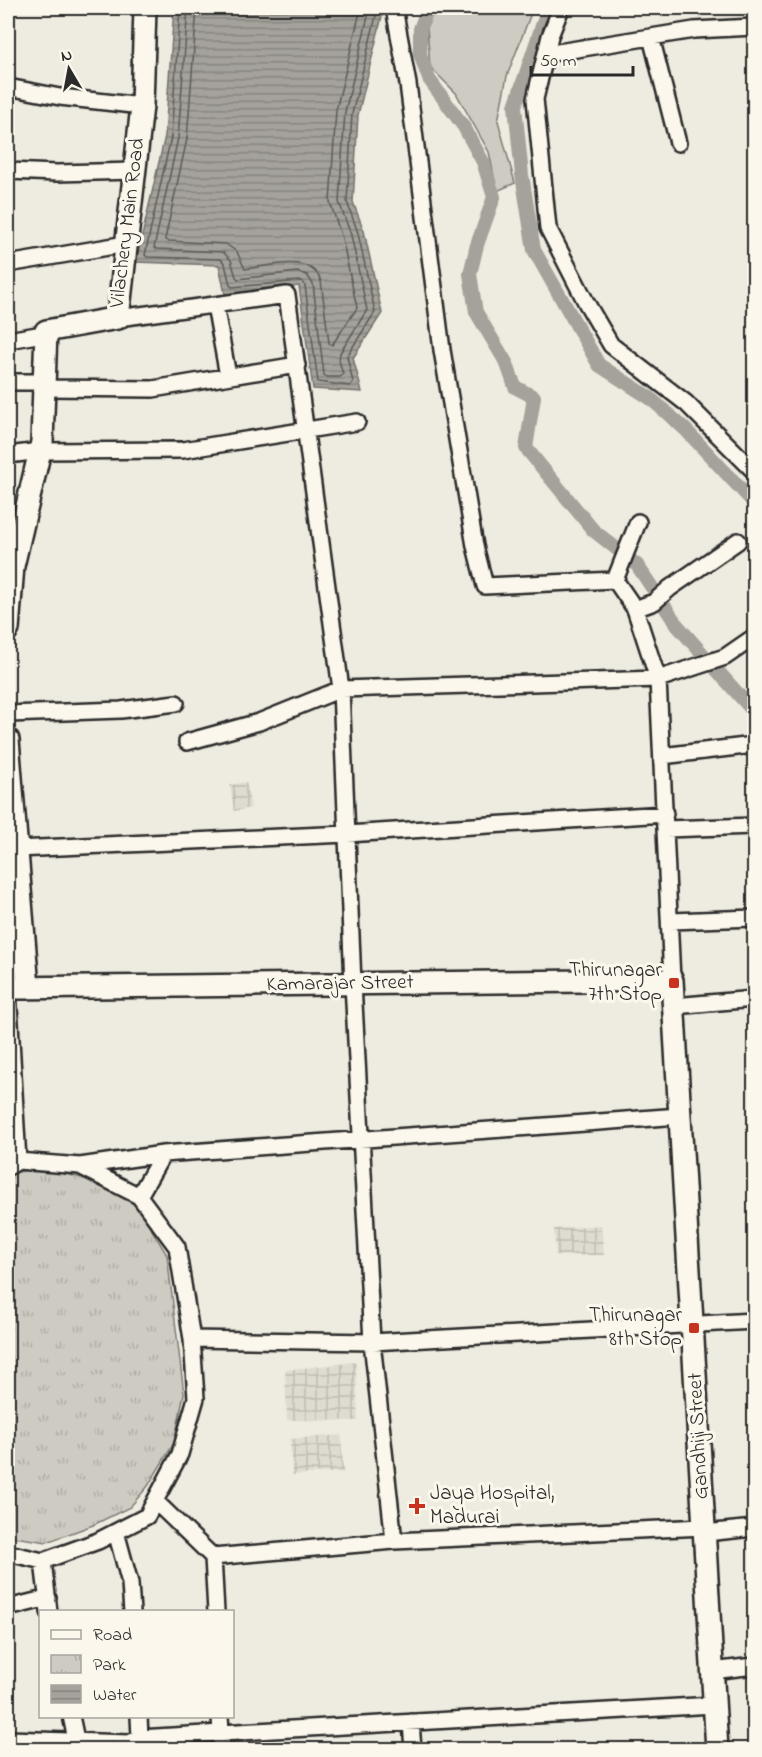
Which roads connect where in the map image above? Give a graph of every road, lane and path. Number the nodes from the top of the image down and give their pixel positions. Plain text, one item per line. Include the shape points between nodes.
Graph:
1 (145, 8) edge
2 (394, 8) edge
3 (561, 8) edge
4 (754, 27) edge
5 (651, 37) junction
6 (546, 54) junction
7 (8, 87) edge
8 (141, 106) junction
9 (678, 142) dead end
10 (8, 171) edge
11 (134, 171) junction
12 (126, 244) junction
13 (8, 264) edge
14 (215, 305) junction
15 (118, 318) junction
16 (46, 331) junction
17 (8, 340) edge
18 (297, 365) junction
19 (228, 376) junction
20 (8, 382) edge
21 (44, 385) junction
22 (357, 422) dead end
23 (306, 431) junction
24 (40, 451) junction
25 (8, 455) edge
26 (754, 471) edge
27 (638, 522) dead end
28 (738, 541) dead end
29 (12, 554) edge
30 (615, 580) junction
31 (635, 609) junction
32 (8, 628) edge
33 (754, 637) edge
34 (658, 679) junction
35 (341, 689) junction
36 (176, 703) dead end
37 (8, 714) edge
38 (8, 740) edge
39 (188, 742) dead end
40 (754, 745) edge
41 (662, 756) junction
42 (665, 821) junction
43 (754, 826) edge
44 (347, 834) junction
45 (13, 843) edge
46 (754, 918) edge
47 (670, 921) junction
48 (672, 980) junction
49 (353, 984) junction
50 (15, 988) edge
51 (754, 999) edge
52 (674, 1006) junction
53 (680, 1116) junction
54 (362, 1138) junction
55 (164, 1154) junction
56 (13, 1157) edge
57 (80, 1166) junction
58 (139, 1196) junction
59 (754, 1322) edge
60 (693, 1326) junction
61 (192, 1339) junction
62 (372, 1342) junction
63 (155, 1501) junction
64 (754, 1528) edge
65 (704, 1530) junction
66 (116, 1532) junction
67 (394, 1541) junction
68 (8, 1553) edge
69 (213, 1557) junction
70 (43, 1561) junction
71 (48, 1605) edge
72 (8, 1608) edge
73 (132, 1610) edge
74 (216, 1610) edge
75 (754, 1666) edge
76 (712, 1671) junction
77 (714, 1705) junction
78 (71, 1718) edge
79 (138, 1718) edge
80 (220, 1718) edge
81 (411, 1722) junction
82 (221, 1732) junction
83 (140, 1738) junction
84 (8, 1739) edge
85 (78, 1745) edge
86 (222, 1749) edge
87 (412, 1749) edge
88 (717, 1749) edge

1 - 8 main road, Vilachery Main Road
2 - 30 street via 408,84 442,350 485,586
3 - 6 street
4 - 5 street
5 - 6 street
5 - 9 street
6 - 26 street via 535,99 549,228 558,247 611,345 686,403
7 - 8 street
8 - 11 main road, Vilachery Main Road
10 - 11 street
11 - 12 main road, Vilachery Main Road
12 - 13 street
12 - 15 main road, Vilachery Main Road
14 - 15 street
14 - 18 street via 287,295
14 - 19 street
15 - 16 main road, Vilachery Main Road
16 - 17 street
16 - 21 main road
18 - 19 street
18 - 23 street
19 - 21 street via 153,389
20 - 21 street
21 - 24 main road
22 - 23 street
23 - 24 street via 183,450
23 - 35 street
24 - 25 street
24 - 29 main road
27 - 30 street
28 - 31 street via 654,602
29 - 32 main road
30 - 31 street
31 - 34 street
33 - 34 street via 725,657
34 - 35 street
34 - 41 street
35 - 39 street via 259,722
35 - 44 street
36 - 37 street via 121,710
38 - 45 main road
40 - 41 street
41 - 42 street
42 - 43 street
42 - 44 street
42 - 47 street
44 - 45 street
44 - 49 street
45 - 50 main road
46 - 47 street
47 - 48 street
48 - 49 main road, Kamarajar Street
48 - 52 main road, Gandhiji Street
49 - 50 main road, Kamarajar Street
49 - 54 street
50 - 56 street
51 - 52 street
52 - 53 main road, Gandhiji Street
53 - 54 street
53 - 60 main road, Gandhiji Street
54 - 55 street
54 - 62 street
55 - 57 street
55 - 58 street
56 - 57 street
57 - 58 street
58 - 61 street via 177,1248
59 - 60 street
60 - 62 street
60 - 65 main road, Gandhiji Street
61 - 62 street
61 - 63 street via 196,1398 180,1454
62 - 67 street
63 - 66 street via 147,1516
63 - 69 street
64 - 65 street
65 - 67 street
65 - 76 main road, Gandhiji Street
66 - 70 street
66 - 73 street via 130,1583
67 - 69 street
68 - 70 street
69 - 74 street
70 - 71 street
71 - 72 street
75 - 76 street
76 - 77 main road, Gandhiji Street
77 - 81 street
77 - 88 main road, Gandhiji Street
78 - 85 street
79 - 83 street
80 - 82 street
81 - 82 street
81 - 87 street
82 - 83 street
82 - 86 street
83 - 85 street via 129,1743
84 - 85 street

